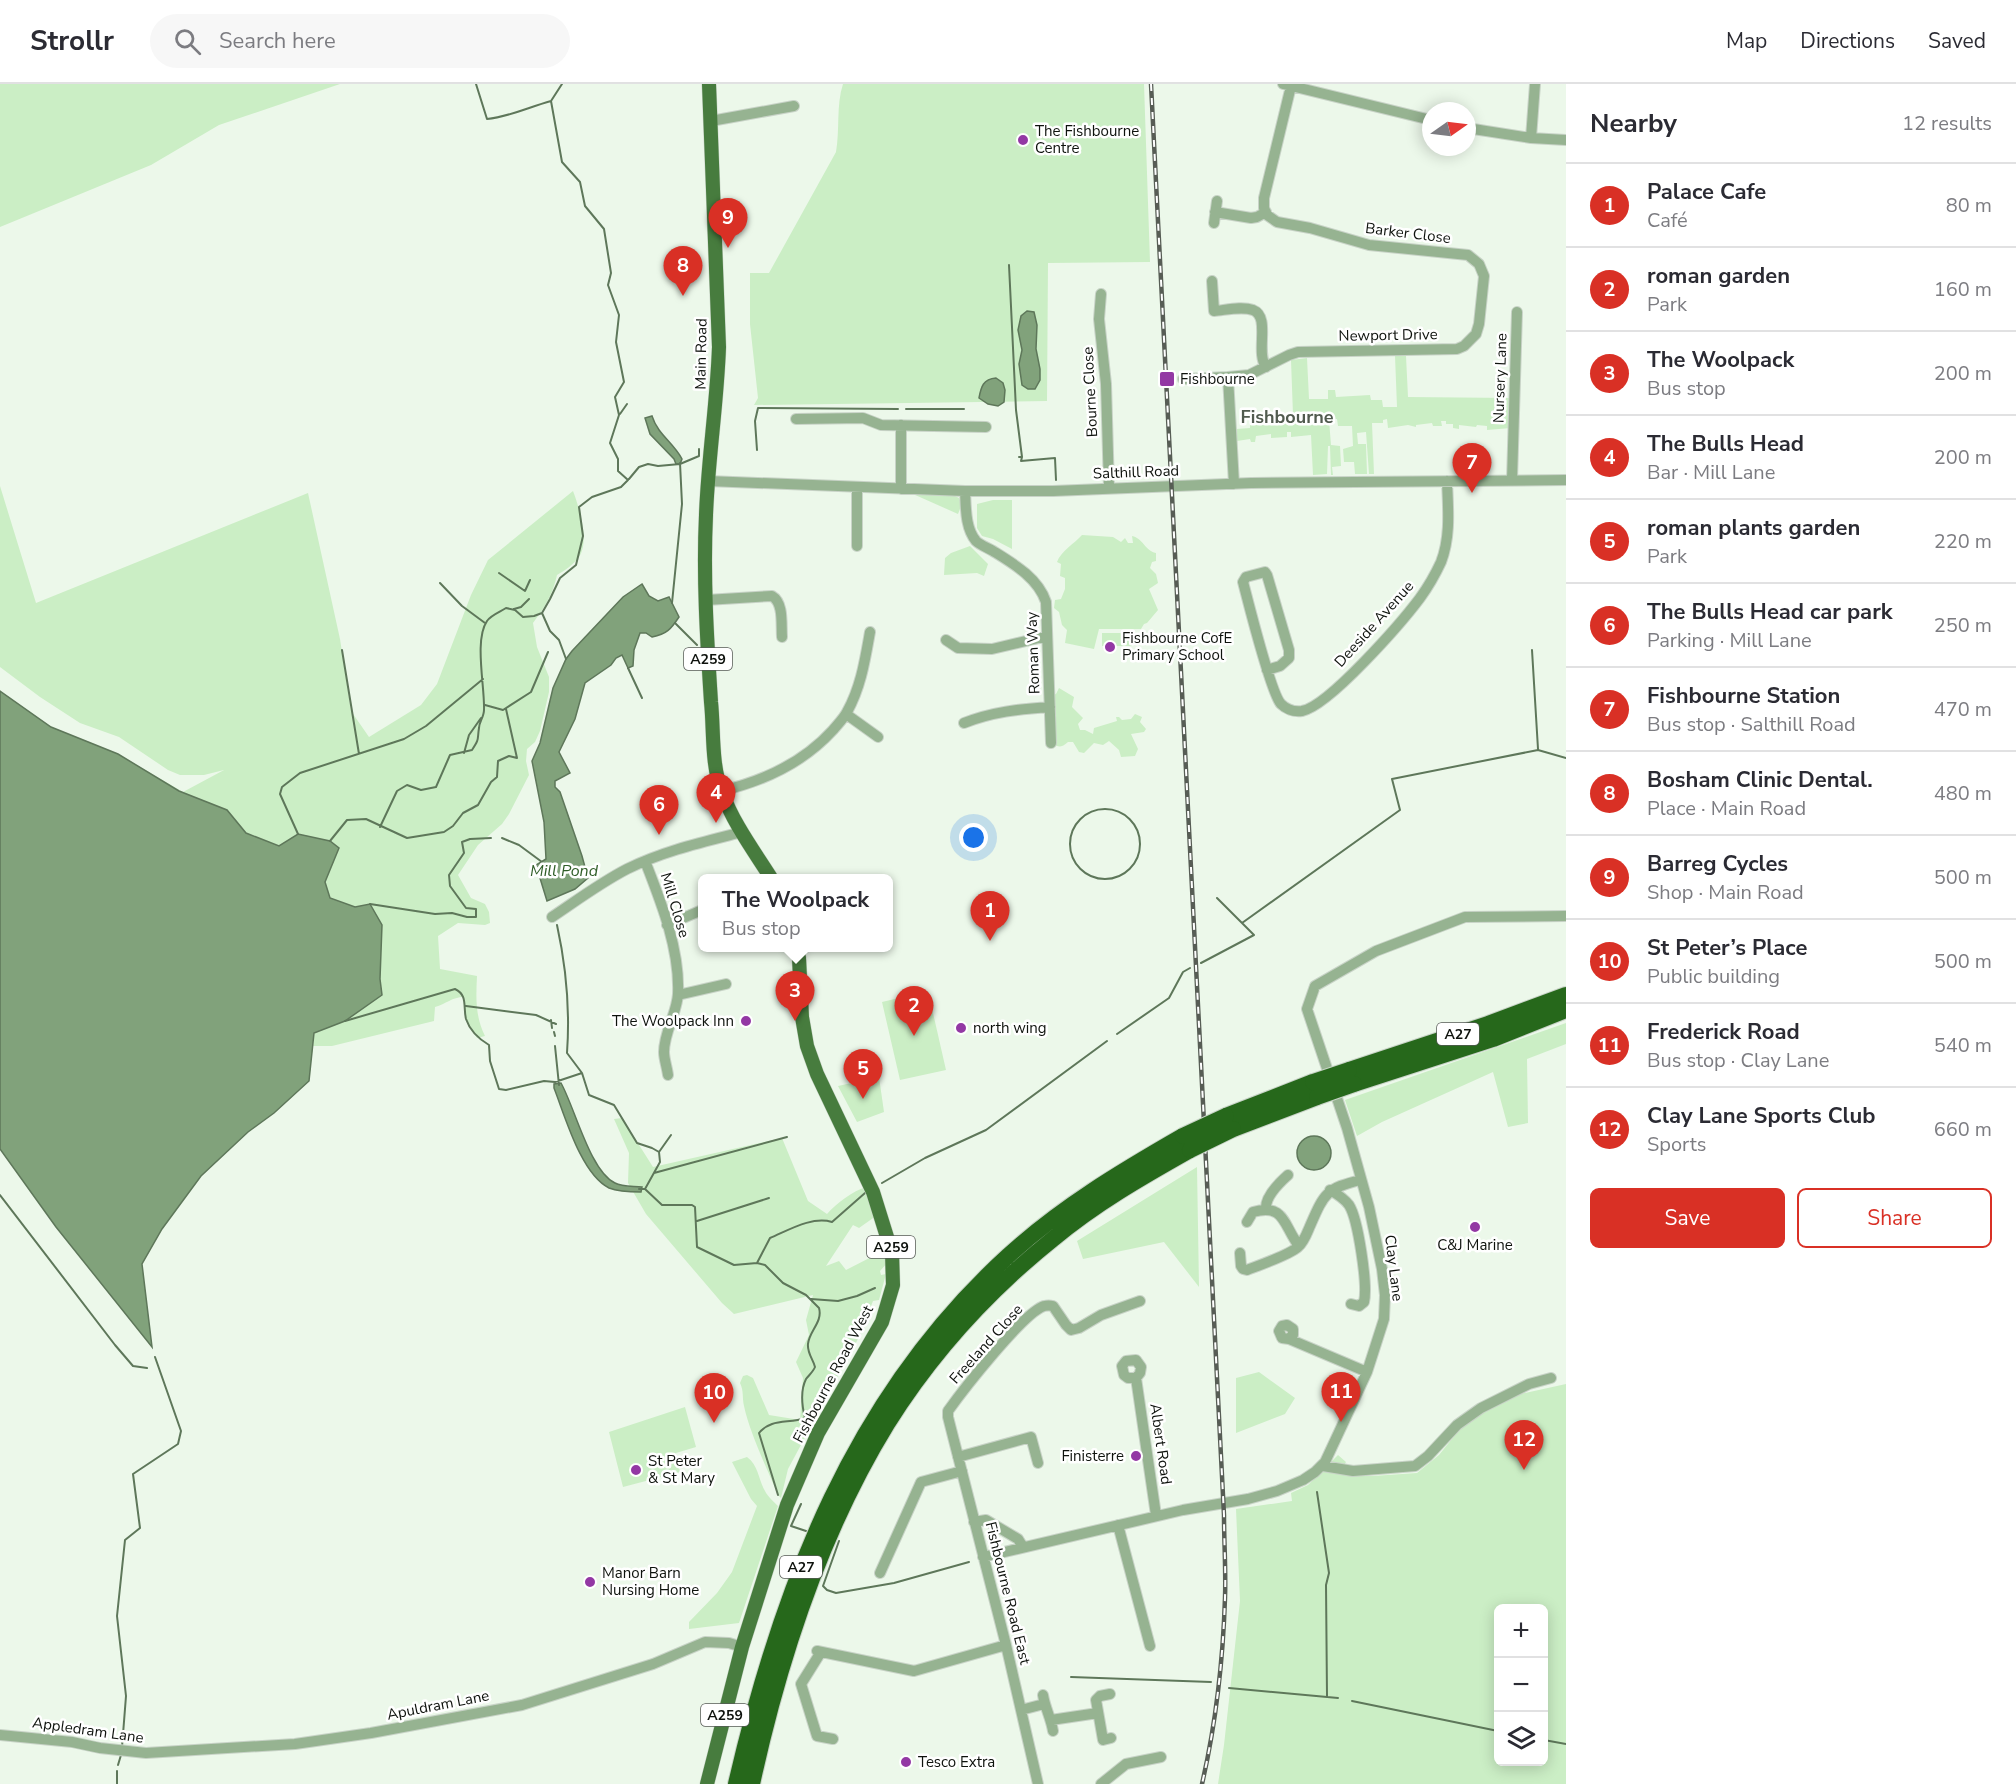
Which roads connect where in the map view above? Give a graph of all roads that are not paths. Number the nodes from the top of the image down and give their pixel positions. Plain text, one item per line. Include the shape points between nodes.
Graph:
1 (709, 84) edge
2 (1535, 84) edge
3 (1287, 85) edge
4 (794, 106) dead end
5 (1422, 118) edge
6 (711, 121) junction
7 (1476, 129) edge
8 (1531, 138) junction
9 (1566, 140) edge
10 (1215, 212) dead end
11 (1266, 212) junction
12 (1479, 264) joint
13 (1212, 281) dead end
14 (1101, 294) dead end
15 (1517, 312) dead end
16 (1266, 367) junction
17 (1228, 377) junction
18 (1183, 379) dead end
19 (796, 419) dead end
20 (901, 425) junction
21 (986, 427) dead end
22 (1512, 480) junction
23 (1566, 480) edge
24 (708, 481) junction
25 (1447, 481) junction
26 (1234, 484) junction
27 (857, 488) junction
28 (1109, 488) junction
29 (901, 489) junction
30 (965, 491) junction
31 (857, 546) dead end
32 (706, 600) junction
33 (870, 632) dead end
34 (1047, 636) junction
35 (782, 637) dead end
36 (946, 640) dead end
37 (1268, 670) junction
38 (1050, 707) junction
39 (846, 714) junction
40 (964, 723) dead end
41 (878, 737) dead end
42 (1051, 742) dead end
43 (721, 791) junction
44 (742, 832) junction
45 (645, 861) junction
46 (768, 874) edge
47 (698, 912) edge
48 (1566, 916) edge
49 (552, 917) dead end
50 (667, 926) junction
51 (797, 952) edge
52 (726, 984) dead end
53 (678, 995) junction
54 (1566, 995) edge
55 (1566, 1010) edge
56 (668, 1074) dead end
57 (1352, 1077) junction
58 (1187, 1143) junction
59 (1288, 1175) dead end
60 (1361, 1180) junction
61 (1330, 1190) junction
62 (1266, 1209) junction
63 (1247, 1222) dead end
64 (1299, 1246) junction
65 (1240, 1253) dead end
66 (1140, 1301) dead end
67 (1351, 1304) dead end
68 (1289, 1339) dead end
69 (1367, 1372) junction
70 (1136, 1378) dead end
71 (1551, 1378) dead end
72 (948, 1411) joint
73 (957, 1457) junction
74 (1038, 1463) dead end
75 (1323, 1466) junction
76 (962, 1471) junction
77 (1156, 1515) junction
78 (974, 1522) junction
79 (1118, 1525) junction
80 (1023, 1547) junction
81 (983, 1557) junction
82 (880, 1573) dead end
83 (1006, 1645) junction
84 (1150, 1646) dead end
85 (742, 1647) junction
86 (1110, 1695) dead end
87 (1021, 1710) junction
88 (1098, 1713) junction
89 (0, 1735) edge
90 (1111, 1738) dead end
91 (833, 1739) dead end
92 (208, 1750) joint
93 (1161, 1757) dead end
94 (707, 1784) edge
95 (736, 1784) edge
96 (752, 1784) edge
97 (1038, 1784) edge
98 (1101, 1784) edge

1 - 6 main road, Main Road / A259
2 - 8 street
3 - 5 street
3 - 11 street via 1263,198
4 - 6 street
6 - 24 main road, Main Road / A259 via 718,347
7 - 8 street
8 - 9 street
10 - 11 street via 1251,218
11 - 12 street, Barker Close via 1277,222 1368,245 1464,254
12 - 16 street, Newport Drive via 1484,276 1478,329 1464,346 1298,352
13 - 16 street via 1214,311 1257,312 1261,319 1262,362
14 - 28 street, Bourne Close via 1099,319 1106,384
15 - 22 street, Nursery Lane
16 - 17 street, Newport Drive via 1249,375
17 - 18 street, Newport Drive
17 - 26 street
19 - 20 street via 809,424 863,418
20 - 21 street
20 - 29 street
22 - 23 street, Salthill Road
22 - 25 street, Salthill Road
24 - 27 street, Salthill Road
24 - 32 main road, A259
25 - 26 street, Salthill Road
25 - 37 street, Deeside Avenue via 1448,534 1439,565 1419,599 1369,655 1331,693 1302,711 1290,710 1279,702
26 - 28 street, Salthill Road
27 - 29 street, Salthill Road
27 - 31 street
28 - 30 street, Salthill Road
29 - 30 street, Salthill Road
30 - 34 street, Roman Way via 966,515 977,541 1011,562 1043,592
32 - 35 street via 772,596 780,604
32 - 43 main road, A259
33 - 39 street via 863,673
34 - 36 street via 992,649 958,648
34 - 38 street, Roman Way
37 - 37 street, Deeside Avenue via 1243,582 1246,577 1265,572 1289,650 1289,658
38 - 40 street via 1011,710
38 - 42 street, Roman Way
39 - 41 street
39 - 43 street via 806,755 763,779
43 - 44 main road, A259
44 - 45 street
44 - 46 main road, A259
45 - 49 street
45 - 50 street, Mill Close
47 - 50 street
48 - 60 street, Clay Lane via 1465,917 1376,951 1316,986 1307,1009
50 - 53 street, Mill Close
51 - 85 main road, Fishbourne Road West / A259 via 807,1046 873,1192 892,1253 893,1285 882,1322 802,1468
52 - 53 street
53 - 56 street, Mill Close via 664,1052
54 - 57 highway, A27
55 - 57 highway, A27 via 1492,1039
57 - 58 highway, A27, bridge
58 - 95 highway, A27 via 1092,1191 1008,1256 939,1328 887,1397 839,1482 797,1577 770,1653
58 - 96 highway, A27 via 1053,1238 974,1312 919,1377 865,1463 822,1556 780,1671
59 - 62 street via 1274,1190
60 - 61 street
60 - 69 street, Clay Lane via 1385,1296 1384,1319
61 - 64 street
61 - 67 street via 1346,1201 1352,1211 1365,1277 1364,1302 1359,1306
62 - 63 street via 1253,1212
62 - 64 street via 1281,1214
64 - 65 street via 1247,1270 1241,1266
66 - 72 street, Freeland Close via 1071,1330 1053,1306 1041,1307 983,1366
68 - 69 street
69 - 75 street, Clay Lane
70 - 77 street, Albert Road
71 - 75 street via 1481,1407 1415,1466 1353,1471
72 - 73 street, Fishbourne Road East
73 - 74 street via 1031,1437
73 - 76 street, Fishbourne Road East
75 - 77 street, Clay Lane via 1277,1491
76 - 78 street, Fishbourne Road East
76 - 82 street via 921,1482
77 - 79 street, Clay Lane
78 - 80 street via 986,1520 1018,1539
78 - 81 street, Fishbourne Road East
79 - 80 street, Clay Lane
79 - 84 street
80 - 81 street, Clay Lane
81 - 83 street, Fishbourne Road East
83 - 87 street, Fishbourne Road East
83 - 91 street via 914,1671 819,1652 801,1684 816,1736
85 - 92 street, Apuldram Lane via 705,1642 666,1659 522,1705 371,1733
85 - 94 main road, Fishbourne Road West / A259
86 - 88 street via 1100,1696 1096,1701
87 - 88 street via 1044,1700 1052,1726
87 - 97 street, Fishbourne Road East
88 - 90 street via 1103,1740
89 - 92 street, Appledram Lane via 146,1754
93 - 98 street via 1126,1764

